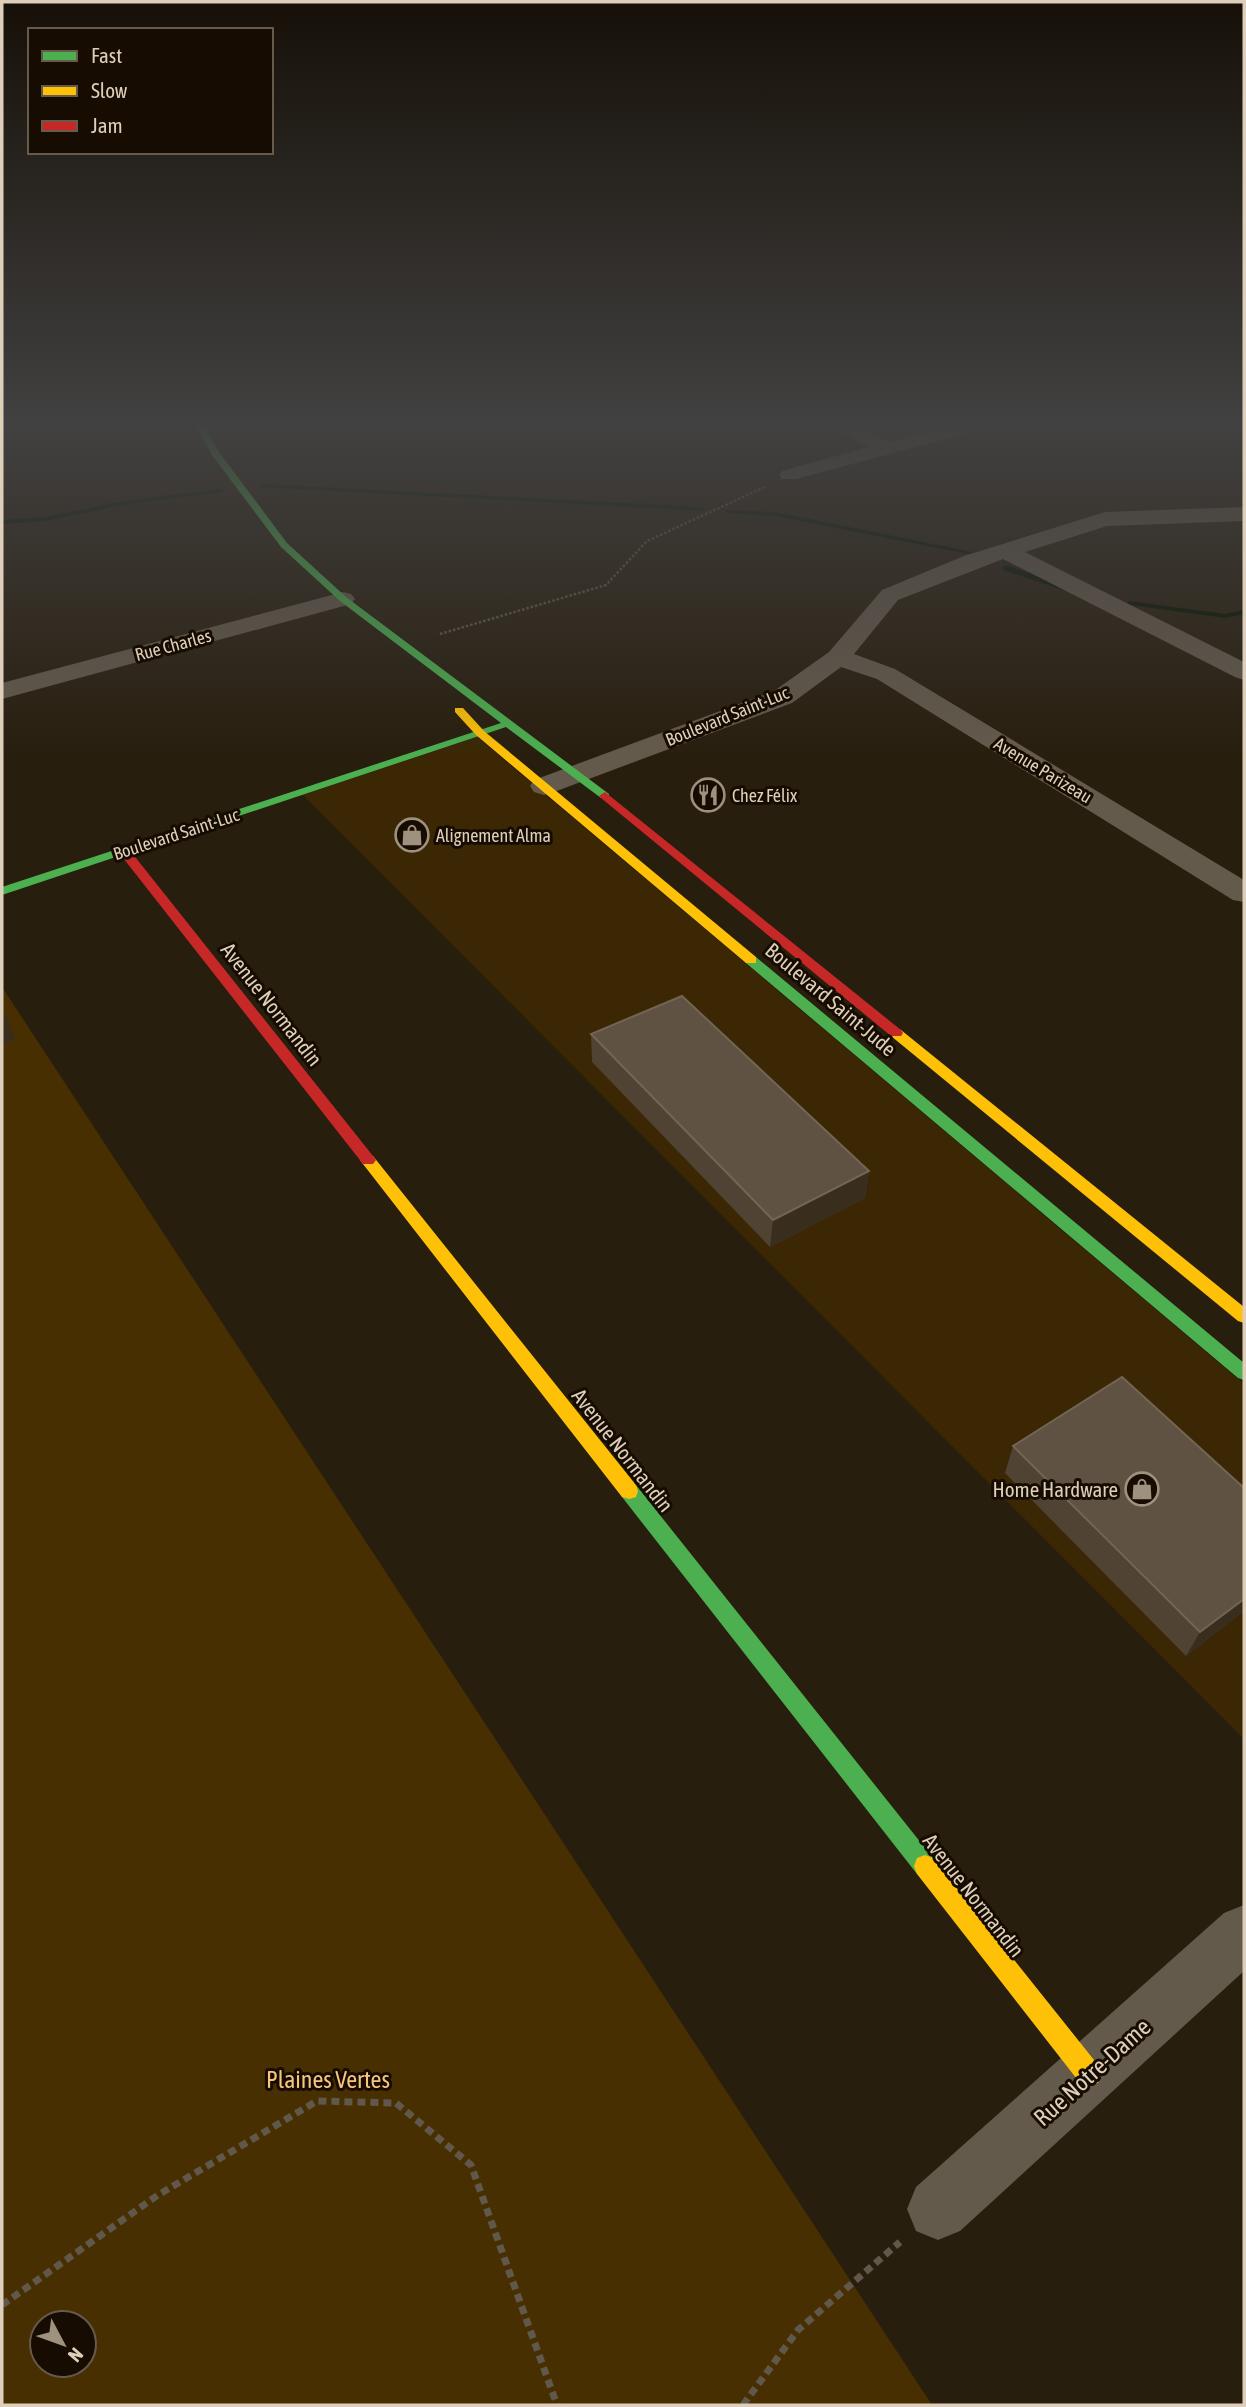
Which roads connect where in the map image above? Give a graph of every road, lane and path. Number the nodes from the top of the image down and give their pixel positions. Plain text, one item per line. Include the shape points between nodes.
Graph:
1 (275, 533) edge
2 (664, 533) edge
3 (1061, 533) edge
4 (1006, 551) junction
5 (343, 599) junction
6 (403, 645) junction
7 (838, 657) junction
8 (1244, 672) edge
9 (2, 691) edge
10 (509, 723) junction
11 (480, 733) junction
12 (579, 775) junction
13 (544, 786) junction
14 (124, 851) junction
15 (2, 891) edge
16 (1244, 893) edge
17 (1244, 1316) edge
18 (1244, 1373) edge
19 (1244, 1933) edge
20 (1089, 2074) junction
21 (938, 2209) joint
22 (2, 2305) edge
23 (557, 2405) edge
24 (743, 2405) edge

1 - 5 street, Boulevard Saint-Jude
2 - 6 path via 648,541 606,585
3 - 4 street, Boulevard Saint-Luc
4 - 7 street, Boulevard Saint-Luc via 891,595
4 - 8 street
5 - 6 street, Boulevard Saint-Jude
5 - 9 street, Rue Charles
6 - 10 street, Boulevard Saint-Jude
6 - 11 street, Boulevard Saint-Jude
7 - 12 street, Boulevard Saint-Luc via 783,697
7 - 16 street, Avenue Parizeau via 886,674
10 - 11 street, Boulevard Saint-Luc
10 - 12 street, Boulevard Saint-Jude
11 - 13 street, Boulevard Saint-Jude
11 - 14 street, Boulevard Saint-Luc
12 - 13 street, Boulevard Saint-Luc
12 - 17 street, Boulevard Saint-Jude
13 - 18 street, Boulevard Saint-Jude
14 - 15 street, Boulevard Saint-Luc
14 - 20 street, Avenue Normandin
19 - 20 street, Rue Notre-Dame
20 - 21 street, Rue Notre-Dame
21 - 24 path via 798,2330
22 - 23 path via 158,2195 317,2101 396,2103 471,2165

